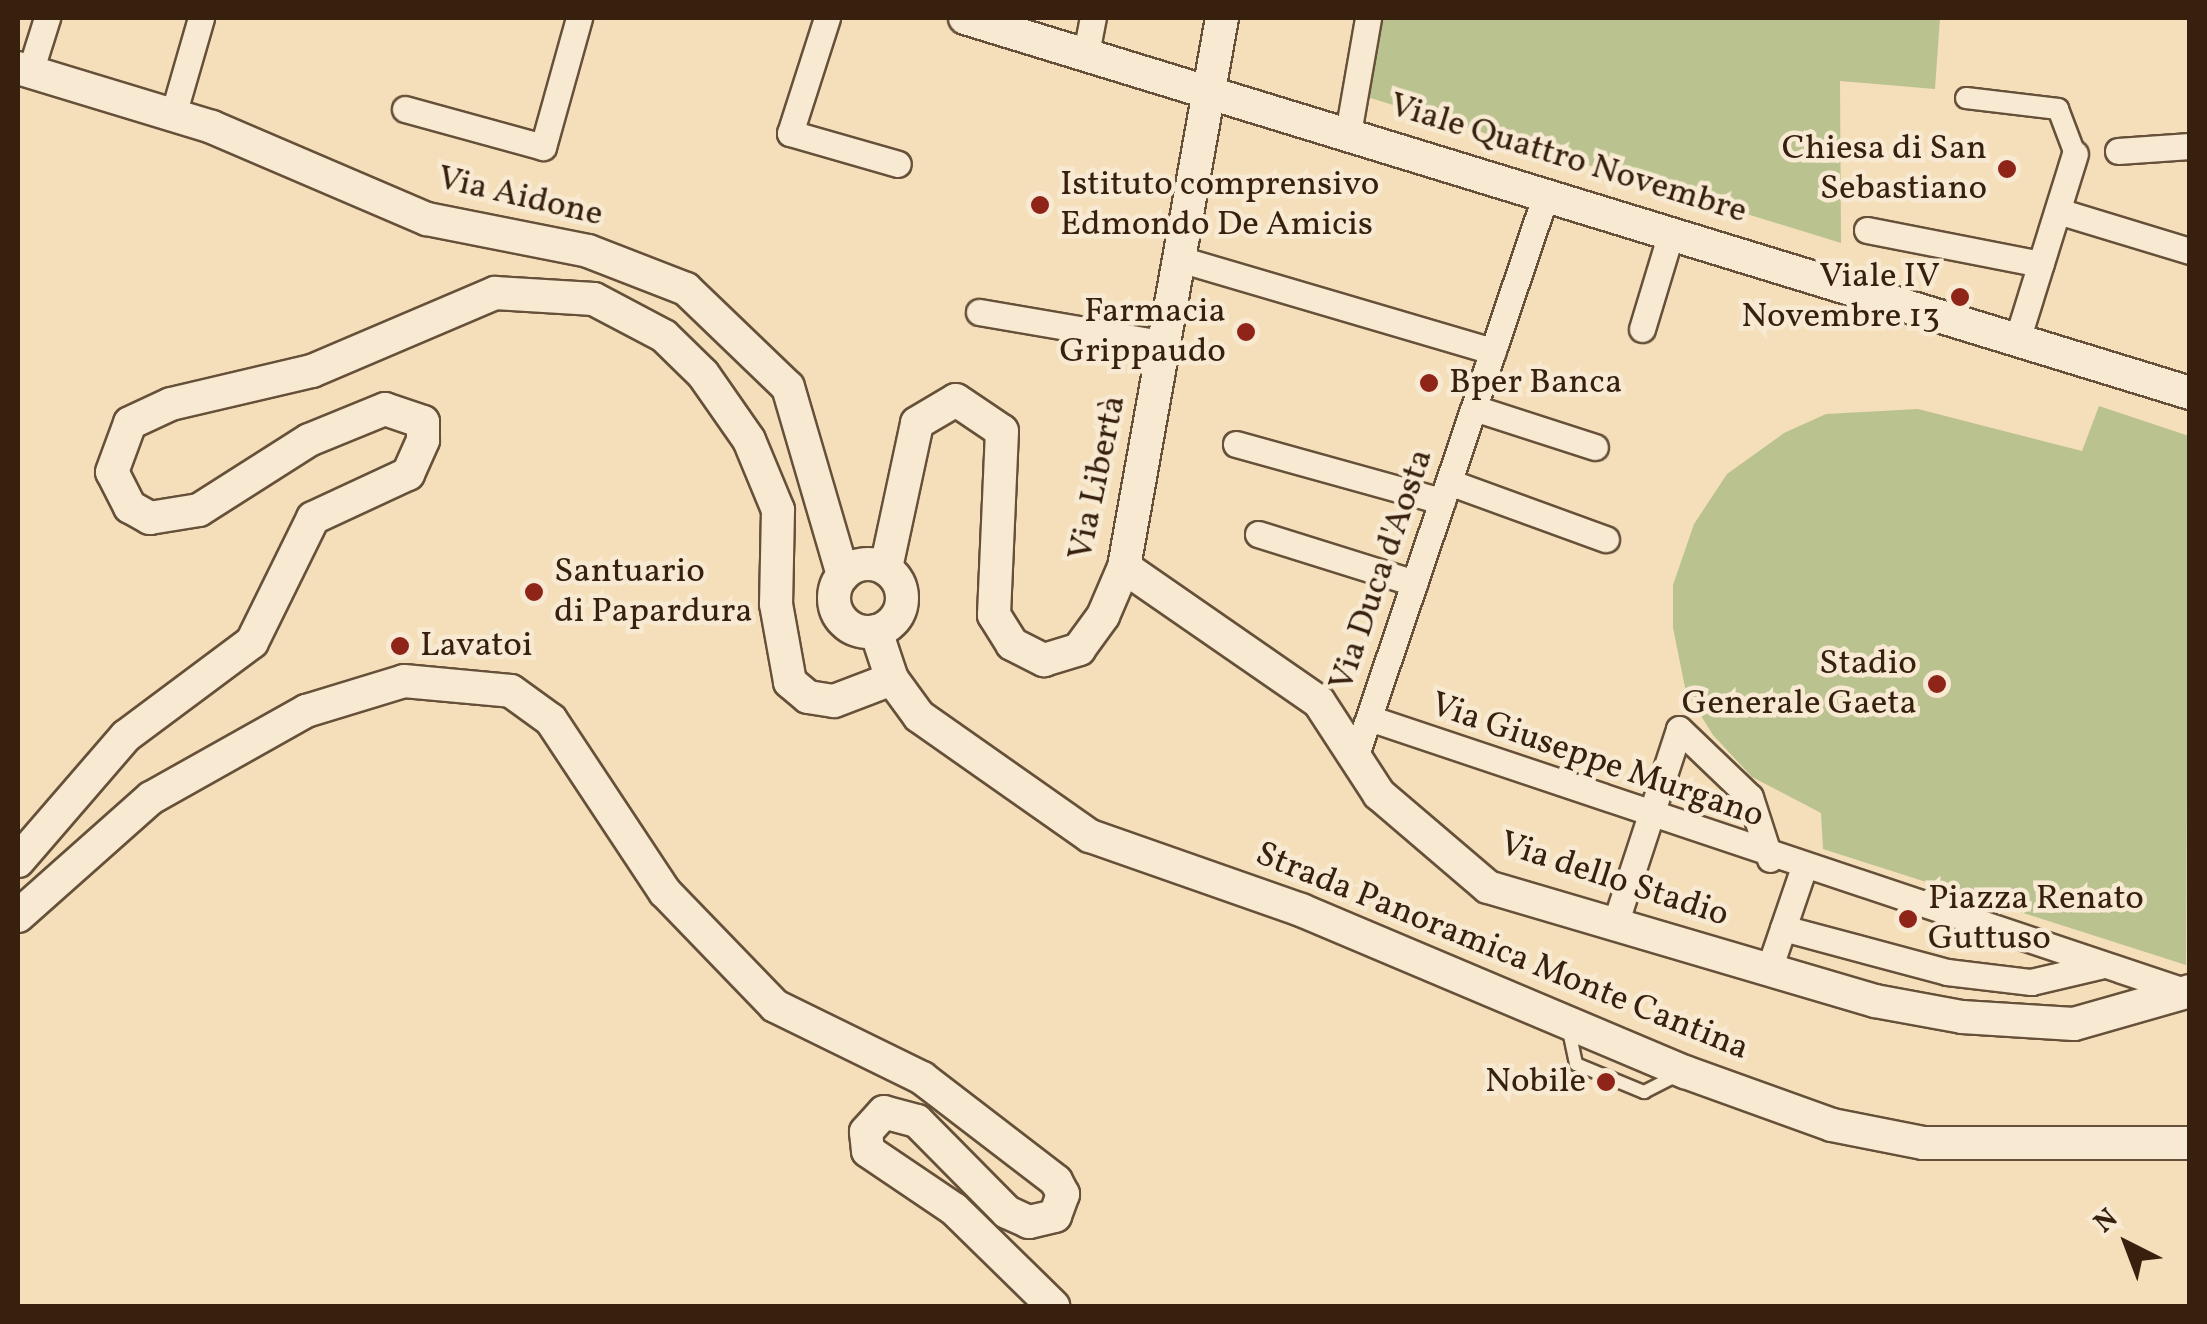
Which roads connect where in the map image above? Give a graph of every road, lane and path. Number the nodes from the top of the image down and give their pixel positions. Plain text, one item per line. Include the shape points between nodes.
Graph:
1 (47, 18) edge
2 (202, 18) edge
3 (579, 18) edge
4 (827, 18) edge
5 (965, 18) edge
6 (1093, 18) edge
7 (1222, 18) edge
8 (1368, 18) edge
9 (1086, 54) junction
10 (24, 70) edge
11 (1210, 90) junction
12 (1966, 98) dead end
13 (405, 109) dead end
14 (173, 115) junction
15 (1348, 133) junction
16 (2190, 146) edge
17 (2118, 152) dead end
18 (2076, 154) joint
19 (898, 164) dead end
20 (1546, 194) junction
21 (2058, 210) junction
22 (1868, 230) dead end
23 (1670, 233) junction
24 (2190, 251) edge
25 (1183, 260) junction
26 (2041, 264) junction
27 (979, 312) dead end
28 (1642, 329) dead end
29 (2016, 340) junction
30 (1166, 344) junction
31 (1493, 352) junction
32 (2190, 393) edge
33 (1474, 408) junction
34 (1236, 444) dead end
35 (1596, 447) dead end
36 (1445, 492) junction
37 (1258, 534) dead end
38 (1606, 539) dead end
39 (1124, 567) junction
40 (886, 568) junction
41 (843, 575) junction
42 (1414, 584) junction
43 (876, 631) junction
44 (892, 679) junction
45 (1369, 718) junction
46 (1356, 755) junction
47 (1649, 818) junction
48 (1770, 859) junction
49 (18, 861) edge
50 (1803, 870) junction
51 (18, 916) edge
52 (1614, 928) junction
53 (1783, 928) junction
54 (2102, 965) junction
55 (1768, 972) junction
56 (2188, 991) edge
57 (2190, 1143) edge
58 (1054, 1306) edge

1 - 10 street
2 - 14 street
3 - 13 street via 542,147
4 - 19 street via 790,132
5 - 9 street, Viale Quattro Novembre
6 - 9 street
7 - 11 street, Via Libertà
8 - 15 street
9 - 11 street, Viale Quattro Novembre
10 - 14 street, Via Aidone
11 - 15 street, Viale Quattro Novembre
11 - 25 street, Via Libertà
12 - 18 street via 2058,109
14 - 41 street, Via Aidone via 427,220 588,251 686,289 788,386 816,458
15 - 20 street, Viale Quattro Novembre
16 - 17 street
18 - 21 street
20 - 23 street, Viale Quattro Novembre
20 - 31 street, Via Duca d'Aosta
21 - 24 street
21 - 26 street
22 - 26 street
23 - 28 street
23 - 29 street, Viale Quattro Novembre
25 - 30 street, Via Libertà
25 - 31 street
26 - 29 street
27 - 30 street
29 - 32 street, Viale Quattro Novembre
30 - 39 street, Via Libertà
31 - 33 street, Via Duca d'Aosta
33 - 35 street
33 - 36 street, Via Duca d'Aosta
34 - 36 street
36 - 38 street
36 - 42 street, Via Duca d'Aosta
37 - 42 street
39 - 40 street, Via Libertà via 1078,649 1044,660 1012,644 994,615 1002,431 956,400 916,423
39 - 46 street, Via dello Stadio via 1319,702
40 - 41 street via 858,565
40 - 43 street via 902,603
41 - 43 street via 839,615
42 - 45 street, Via Duca d'Aosta
43 - 44 street, Strada Panoramica Monte Cantina
44 - 49 street via 834,701 808,697 790,682 776,604 778,510 749,440 704,374 664,336 594,299 545,290 495,292 312,372 171,404 130,424 113,453 118,490 150,518 174,519 309,440 385,409 422,422 408,474 314,518 252,642 126,736
44 - 57 street, Strada Panoramica Monte Cantina via 919,716 1090,836 1301,910 1685,1072 1832,1125 1923,1143
45 - 46 street, Via Duca d'Aosta
45 - 47 street, Via Giuseppe Murgano
46 - 52 street, Via dello Stadio via 1412,830 1488,887
47 - 48 street, Via Giuseppe Murgano
47 - 48 street via 1680,729 1750,797
47 - 52 street
48 - 50 street, Via Giuseppe Murgano
50 - 53 street
50 - 54 street, Via Giuseppe Murgano
51 - 58 street via 151,798 306,711 404,680 511,691 551,720 664,892 775,1006 922,1078 1056,1181 1063,1194 1055,1216 1029,1222 910,1117 884,1112 866,1132 868,1151 954,1209
52 - 55 street, Via dello Stadio
53 - 54 street via 1947,972 2030,982
53 - 55 street
54 - 56 street, Via Giuseppe Murgano
55 - 56 street, Via dello Stadio via 1875,1002 2074,1024

